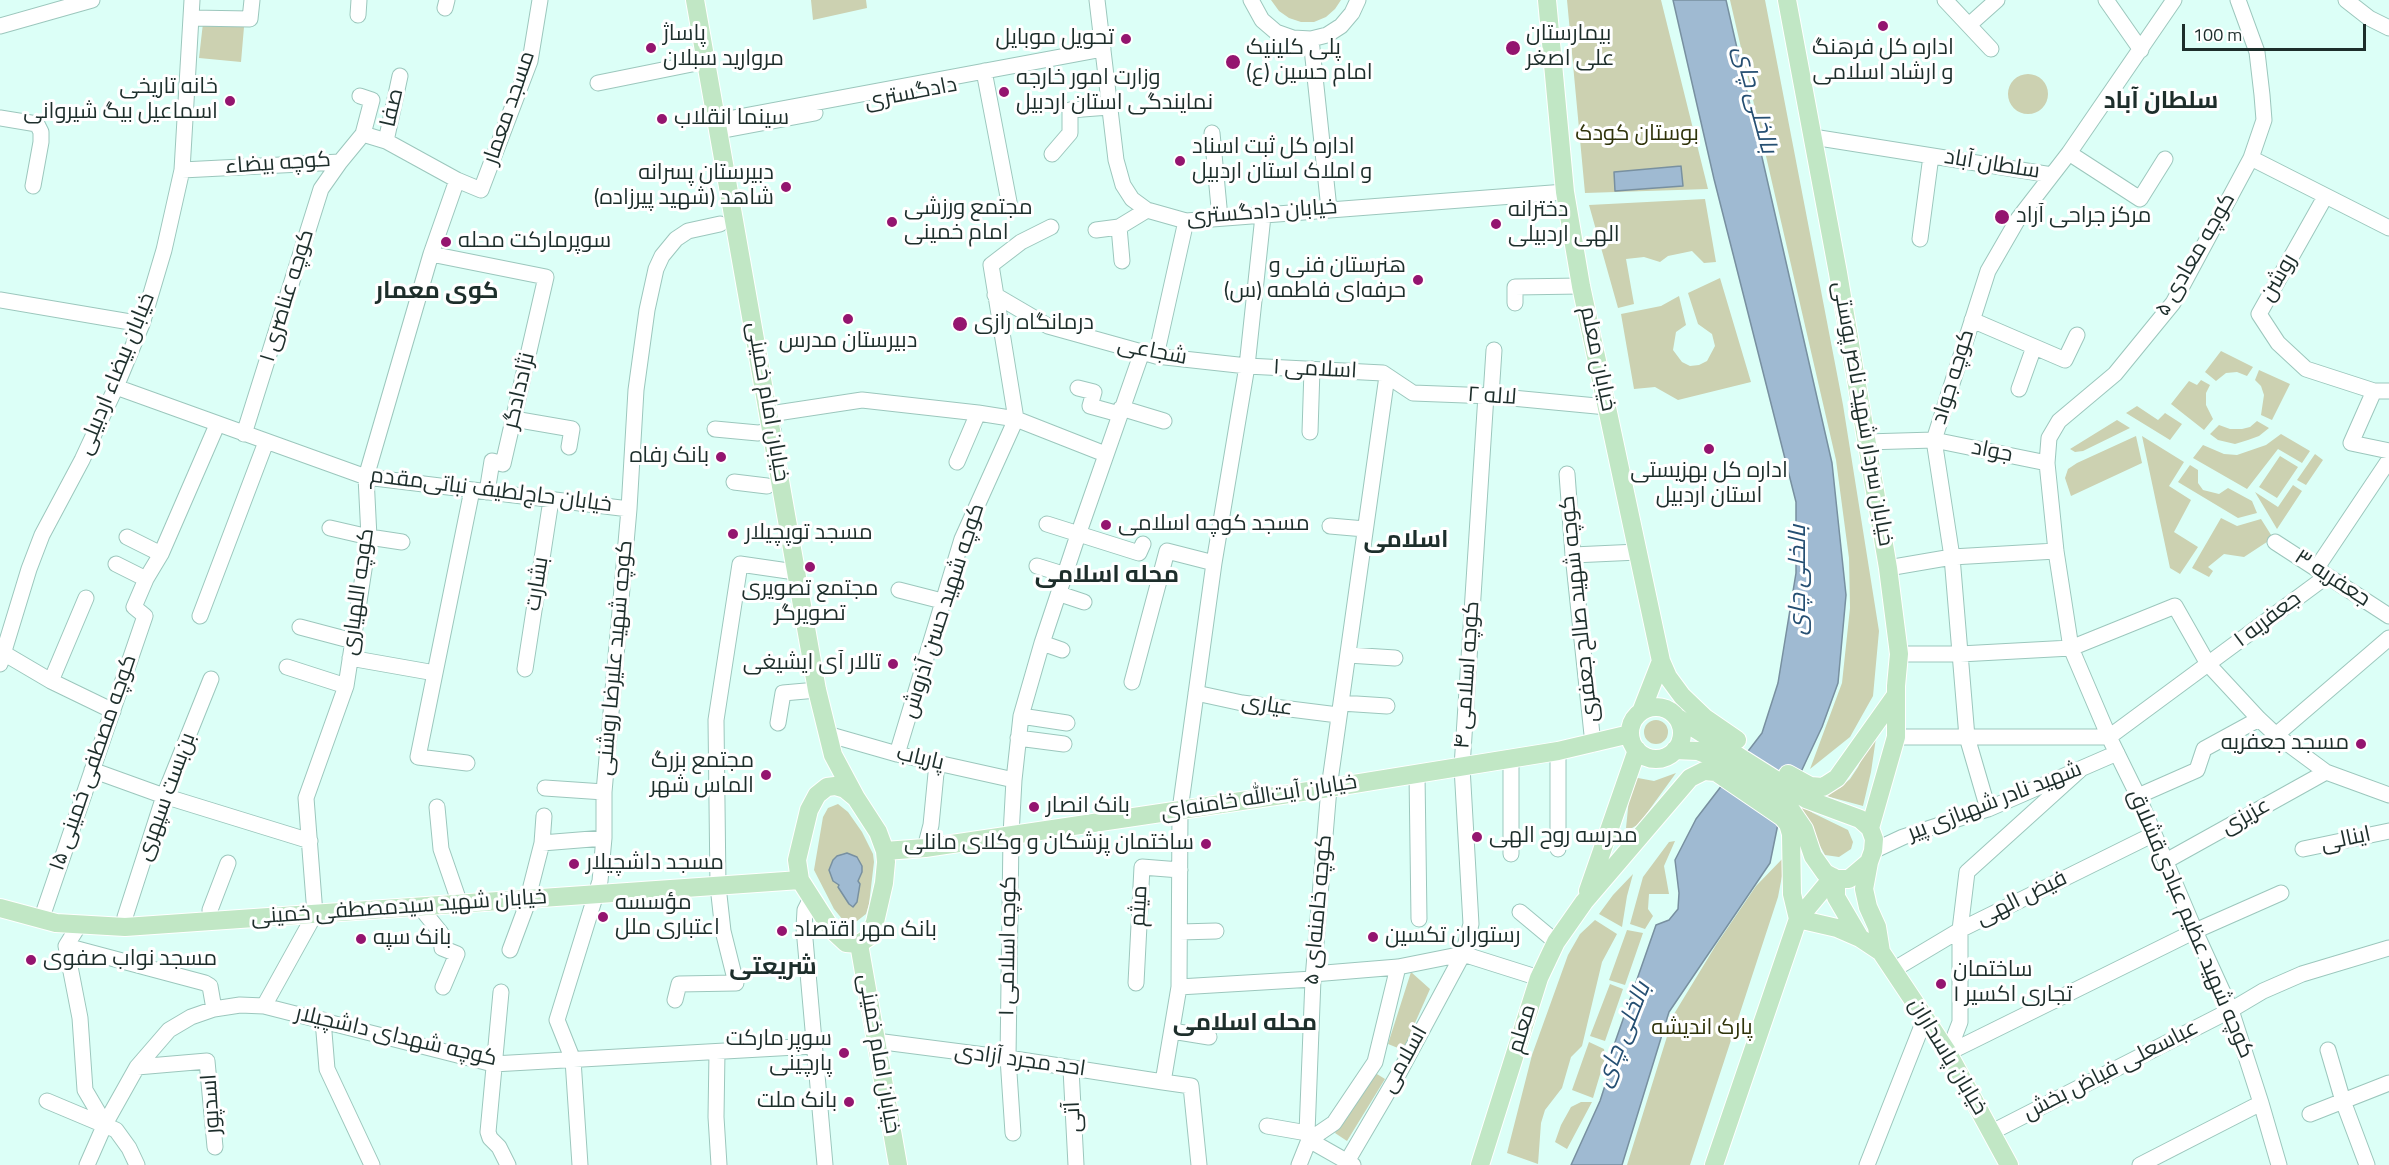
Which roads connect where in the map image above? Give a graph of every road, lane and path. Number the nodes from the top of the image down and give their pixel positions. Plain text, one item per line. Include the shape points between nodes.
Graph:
1 (92, 0) edge
2 (192, 0) edge
3 (252, 0) edge
4 (540, 0) edge
5 (695, 0) edge
6 (1097, 0) edge
7 (1251, 0) edge
8 (1358, 0) edge
9 (1547, 0) edge
10 (1787, 0) edge
11 (1945, 0) edge
12 (1997, 0) edge
13 (2106, 0) edge
14 (2174, 0) edge
15 (2238, 0) edge
16 (2346, 0) edge
17 (191, 18) junction
18 (1969, 25) junction
19 (0, 26) edge
20 (2389, 28) edge
21 (1311, 39) junction
22 (1991, 49) dead end
23 (2141, 50) junction
24 (1103, 53) junction
25 (699, 62) junction
26 (985, 75) junction
27 (400, 76) dead end
28 (598, 83) dead end
29 (360, 96) dead end
30 (1109, 107) junction
31 (0, 118) edge
32 (718, 126) junction
33 (1212, 133) dead end
34 (363, 134) junction
35 (1812, 137) junction
36 (386, 141) junction
37 (2069, 153) junction
38 (1052, 154) dead end
39 (1931, 156) junction
40 (2252, 158) junction
41 (2165, 159) dead end
42 (340, 162) junction
43 (182, 170) junction
44 (2052, 175) junction
45 (457, 180) junction
46 (33, 186) dead end
47 (1565, 192) junction
48 (2325, 197) junction
49 (1010, 207) dead end
50 (1329, 209) junction
51 (1148, 210) junction
52 (1263, 216) junction
53 (1220, 218) junction
54 (1186, 220) junction
55 (727, 223) junction
56 (1051, 226) dead end
57 (1119, 227) junction
58 (2389, 228) edge
59 (1096, 230) dead end
60 (1920, 239) dead end
61 (431, 254) junction
62 (1122, 261) dead end
63 (1581, 286) junction
64 (995, 295) junction
65 (0, 300) edge
66 (1515, 303) dead end
67 (1972, 320) junction
68 (142, 324) junction
69 (2077, 335) dead end
70 (2034, 347) junction
71 (1494, 350) dead end
72 (1149, 354) junction
73 (1247, 366) junction
74 (1312, 369) junction
75 (1385, 375) junction
76 (116, 387) junction
77 (1078, 388) dead end
78 (2019, 389) dead end
79 (2381, 391) edge
80 (894, 395) dead end
81 (1489, 395) junction
82 (862, 400) junction
83 (1607, 407) junction
84 (1120, 411) junction
85 (978, 413) junction
86 (1016, 418) junction
87 (514, 419) junction
88 (766, 420) junction
89 (1164, 421) dead end
90 (217, 425) junction
91 (715, 429) dead end
92 (1310, 432) dead end
93 (244, 434) junction
94 (1934, 441) junction
95 (266, 442) junction
96 (1866, 442) junction
97 (569, 447) dead end
98 (2389, 451) edge
99 (1105, 454) junction
100 (2389, 460) edge
101 (957, 462) dead end
102 (2047, 463) junction
103 (1567, 474) dead end
104 (366, 477) junction
105 (734, 482) dead end
106 (774, 486) junction
107 (479, 491) junction
108 (551, 500) junction
109 (629, 509) junction
110 (1047, 524) dead end
111 (1330, 526) dead end
112 (330, 528) dead end
113 (1365, 529) junction
114 (1078, 535) junction
115 (127, 537) dead end
116 (369, 537) junction
117 (402, 542) dead end
118 (2275, 542) dead end
119 (1143, 544) dead end
120 (2056, 551) junction
121 (1638, 552) junction
122 (161, 554) junction
123 (1573, 555) junction
124 (1952, 557) junction
125 (1214, 563) junction
126 (116, 564) dead end
127 (1037, 566) dead end
128 (1888, 568) junction
129 (789, 571) junction
130 (2321, 572) junction
131 (1066, 575) junction
132 (146, 579) junction
133 (899, 590) dead end
134 (1060, 594) junction
135 (86, 598) dead end
136 (942, 602) junction
137 (1084, 602) dead end
138 (200, 616) dead end
139 (2389, 616) edge
140 (300, 627) dead end
141 (2389, 638) edge
142 (353, 641) junction
143 (1042, 644) junction
144 (2071, 648) junction
145 (1062, 650) dead end
146 (1348, 654) junction
147 (1899, 654) junction
148 (1959, 654) junction
149 (1, 656) edge
150 (350, 658) junction
151 (1395, 658) dead end
152 (1661, 661) junction
153 (2208, 664) junction
154 (287, 667) dead end
155 (525, 669) dead end
156 (435, 673) junction
157 (211, 679) dead end
158 (51, 681) junction
159 (1132, 682) dead end
160 (346, 686) junction
161 (817, 690) junction
162 (1196, 693) junction
163 (1896, 695) junction
164 (1387, 706) dead end
165 (1340, 709) junction
166 (113, 711) junction
167 (1641, 712) junction
168 (1021, 716) junction
169 (1678, 718) junction
170 (2259, 719) junction
171 (778, 723) dead end
172 (1067, 723) dead end
173 (826, 734) junction
174 (2276, 735) junction
175 (1896, 737) junction
176 (1967, 737) junction
177 (2109, 737) junction
178 (1018, 738) junction
179 (1634, 742) junction
180 (1064, 744) dead end
181 (1593, 744) junction
182 (1675, 750) junction
183 (1558, 751) junction
184 (2117, 753) junction
185 (897, 754) junction
186 (1727, 756) junction
187 (1510, 759) junction
188 (467, 763) dead end
189 (937, 763) junction
190 (1462, 767) junction
191 (2081, 769) junction
192 (92, 770) junction
193 (2326, 772) junction
194 (1417, 774) junction
195 (1014, 780) junction
196 (545, 788) dead end
197 (1329, 788) junction
198 (604, 792) junction
199 (2386, 793) edge
200 (164, 796) junction
201 (2138, 796) junction
202 (856, 798) junction
203 (1791, 799) junction
204 (437, 807) dead end
205 (1988, 809) junction
206 (1180, 810) junction
207 (544, 816) dead end
208 (1870, 828) junction
209 (2389, 831) edge
210 (2154, 834) junction
211 (1011, 835) junction
212 (604, 838) junction
213 (310, 841) junction
214 (542, 843) junction
215 (925, 848) junction
216 (1558, 849) dead end
217 (2303, 849) dead end
218 (885, 850) junction
219 (1512, 854) dead end
220 (1871, 857) junction
221 (2166, 861) junction
222 (228, 864) dead end
223 (1180, 870) junction
224 (1834, 878) junction
225 (718, 879) junction
226 (800, 880) junction
227 (598, 887) junction
228 (2281, 892) dead end
229 (530, 895) junction
230 (458, 898) junction
231 (810, 898) junction
232 (1584, 902) junction
233 (420, 907) junction
234 (0, 908) edge
235 (315, 908) junction
236 (1520, 912) dead end
237 (42, 915) junction
238 (1419, 919) dead end
239 (1798, 919) junction
240 (211, 921) junction
241 (125, 922) junction
242 (79, 925) junction
243 (1960, 930) junction
244 (1216, 931) dead end
245 (2195, 931) junction
246 (1179, 932) junction
247 (1860, 938) junction
248 (1556, 942) junction
249 (859, 944) junction
250 (66, 946) junction
251 (2389, 948) edge
252 (510, 950) dead end
253 (1881, 952) junction
254 (1463, 954) junction
255 (1398, 967) junction
256 (1893, 970) junction
257 (1313, 977) junction
258 (1539, 978) junction
259 (1136, 983) dead end
260 (443, 987) dead end
261 (1179, 987) junction
262 (501, 992) dead end
263 (675, 1000) dead end
264 (264, 1006) junction
265 (214, 1009) junction
266 (2231, 1010) junction
267 (1925, 1018) junction
268 (323, 1020) junction
269 (1172, 1031) junction
270 (1209, 1037) dead end
271 (876, 1041) junction
272 (814, 1046) junction
273 (2328, 1050) dead end
274 (717, 1052) junction
275 (1948, 1053) junction
276 (1008, 1058) junction
277 (573, 1060) junction
278 (1375, 1062) junction
279 (493, 1064) junction
280 (136, 1067) junction
281 (1071, 1069) junction
282 (1399, 1073) junction
283 (1163, 1082) junction
284 (2389, 1083) edge
285 (47, 1101) dead end
286 (2343, 1101) junction
287 (2261, 1103) junction
288 (2310, 1114) dead end
289 (105, 1124) junction
290 (1267, 1126) dead end
291 (1992, 1132) junction
292 (1013, 1133) dead end
293 (1308, 1136) junction
294 (215, 1148) dead end
295 (1348, 1164) edge
296 (87, 1165) edge
297 (136, 1165) edge
298 (372, 1165) edge
299 (508, 1165) edge
300 (580, 1165) edge
301 (719, 1165) edge
302 (825, 1165) edge
303 (898, 1165) edge
304 (1076, 1165) edge
305 (1200, 1165) edge
306 (1299, 1165) edge
307 (1480, 1165) edge
308 (1714, 1165) edge
309 (1867, 1165) edge
310 (2009, 1165) edge
311 (2140, 1165) edge
312 (2279, 1165) edge
313 (2367, 1165) edge

1 - 19 street
2 - 17 street, خیابان بیضاء اردبیلی
3 - 17 street via 250,18
4 - 45 street, مسجد معمار via 530,61 480,190
5 - 25 main road, خیابان امام خمینی
6 - 24 street, خیابان دادگستری
7 - 21 street via 1262,20 1276,32
8 - 21 street via 1341,26
9 - 47 main road, خیابان معلم
10 - 35 main road, خیابان سردار شهید ناصر پوستی
11 - 18 street
12 - 18 street
13 - 23 street
14 - 23 street, کوچه جواد
15 - 40 street, کوچه معادی ۵ via 2257,52 2263,103 2264,120
16 - 20 street
17 - 43 street, خیابان بیضاء اردبیلی
18 - 22 street
21 - 50 street
23 - 37 street, کوچه جواد
24 - 26 street, دادگستری
24 - 30 street, خیابان دادگستری
25 - 28 street via 623,82
25 - 32 main road, خیابان امام خمینی
26 - 32 street, دادگستری
26 - 49 street
27 - 36 street, صفا
29 - 34 street via 372,100
30 - 38 street via 1070,110 1070,133
30 - 51 street, خیابان دادگستری via 1123,185 1132,200
31 - 46 street via 37,124 41,132
32 - 55 main road, خیابان امام خمینی
33 - 53 street
34 - 36 street
34 - 42 street, کوچه بیضاء
35 - 39 street, سلطان آباد
35 - 96 main road, خیابان سردار شهید ناصر پوستی
36 - 45 street
37 - 41 street via 2140,199
37 - 44 street, کوچه جواد
39 - 44 street, سلطان آباد
39 - 60 street, سلطان آباد
40 - 48 street
40 - 102 street, کوچه معادی ۵ via 2173,303 2115,374 2059,421 2049,438
42 - 43 street, کوچه بیضاء
42 - 93 street, کوچه عناصری ۱ via 321,189
43 - 68 street, خیابان بیضاء اردبیلی
44 - 67 street, کوچه جواد via 2018,219 1988,272
45 - 61 street, کوچه اللهیاری
47 - 50 street, خیابان دادگستری
47 - 63 main road, خیابان معلم
48 - 58 street
48 - 79 street, روشن via 2259,314 2278,343 2306,369
50 - 52 street, خیابان دادگستری
51 - 54 street, خیابان دادگستری
51 - 57 street
52 - 53 street, خیابان دادگستری
52 - 73 street
53 - 54 street, خیابان دادگستری
54 - 72 street, کوچه اسلامی ۱
55 - 88 main road, خیابان امام خمینی
55 - 109 street, کوچه شهید علیرضا روشنی via 688,231 676,238 656,269 636,390
56 - 64 street via 991,265
57 - 59 street
57 - 62 street
61 - 87 street, نژاددادگر via 546,276
61 - 104 street, کوچه اللهیاری
63 - 66 street via 1515,287
63 - 83 main road, خیابان معلم
64 - 72 street, شجاعی via 1048,326
64 - 86 street
65 - 68 street
67 - 70 street
67 - 94 street, کوچه جواد
68 - 76 street, خیابان بیضاء اردبیلی
69 - 70 street via 2065,360
70 - 78 street
71 - 81 street, کوچه اسلامی ۴
72 - 73 street, شجاعی
72 - 84 street, کوچه اسلامی ۱
73 - 74 street, اسلامی ۱
73 - 125 street
74 - 75 street, اسلامی ۱
74 - 92 street
75 - 81 street, لاله ۲ via 1413,393
75 - 113 street, کوچه خامنه‌ای ۵
76 - 90 street, خیابان حاج‌لطیف نباتی‌مقدم
76 - 149 street, خیابان بیضاء اردبیلی via 42,535
77 - 84 street via 1094,392 1090,406
79 - 98 street via 2351,443
80 - 82 street
81 - 83 street, لاله ۲
81 - 190 street, کوچه اسلامی ۴
82 - 85 street
82 - 88 street
83 - 121 main road, خیابان معلم
84 - 89 street
84 - 99 street, کوچه اسلامی ۱
85 - 86 street
85 - 101 street
86 - 99 street
86 - 136 street, کوچه شهید حسن آذروش via 963,539
87 - 97 street via 572,429
87 - 107 street, نژاددادگر via 503,464 492,461
88 - 91 street via 758,433
88 - 106 main road, خیابان امام خمینی
90 - 93 street, خیابان حاج‌لطیف نباتی‌مقدم
90 - 122 street
93 - 95 street, خیابان حاج‌لطیف نباتی‌مقدم
94 - 96 street, جواد
94 - 102 street, جواد
94 - 124 street, کوچه جواد
95 - 104 street, خیابان حاج‌لطیف نباتی‌مقدم
95 - 138 street
96 - 128 main road, خیابان سردار شهید ناصر پوستی
99 - 114 street, کوچه اسلامی ۱
100 - 130 street, جعفریه ۱
102 - 120 street, کوچه معادی ۵
103 - 123 street, کوچه شهید صالح جعفری
104 - 107 street, خیابان حاج‌لطیف نباتی‌مقدم
104 - 116 street, کوچه اللهیاری
105 - 106 street
106 - 129 main road, خیابان امام خمینی
107 - 108 street, خیابان حاج‌لطیف نباتی‌مقدم
107 - 156 street
108 - 109 street, خیابان حاج‌لطیف نباتی‌مقدم
108 - 155 street, بشارت
109 - 198 street, کوچه شهید علیرضا روشنی
110 - 114 street
111 - 113 street
112 - 116 street
113 - 146 street, کوچه خامنه‌ای ۵
114 - 119 street via 1139,552
114 - 131 street, کوچه اسلامی ۱
115 - 122 street
116 - 117 street
116 - 142 street, کوچه اللهیاری
118 - 130 street, جعفریه ۳
120 - 124 street
120 - 144 street, کوچه معادی ۵
121 - 123 street
121 - 152 main road, خیابان معلم
122 - 132 street
123 - 181 street, کوچه شهید صالح جعفری
124 - 128 street
124 - 148 street, کوچه جواد
125 - 159 street via 1167,551
125 - 162 street
126 - 132 street
127 - 131 street
128 - 147 main road, خیابان سردار شهید ناصر پوستی
129 - 161 main road, خیابان امام خمینی
129 - 225 street via 740,564 716,720
130 - 139 street, جعفریه ۳
130 - 153 street, جعفریه ۱
131 - 134 street, کوچه اسلامی ۱
132 - 166 street, کوچه مصطفی خمینی ۱۵ via 134,607 145,616
133 - 136 street
134 - 137 street
134 - 143 street, کوچه اسلامی ۱
135 - 158 street
136 - 185 street, کوچه شهید حسن آذروش
140 - 142 street
141 - 174 street
142 - 150 street, کوچه اللهیاری
143 - 145 street
143 - 168 street, کوچه اسلامی ۱
144 - 148 street
144 - 153 street via 2175,606
144 - 177 street, کوچه معادی ۵
146 - 151 street
146 - 165 street, کوچه خامنه‌ای ۵
147 - 148 street
147 - 163 main road, خیابان سردار شهید ناصر پوستی
148 - 176 street, کوچه جواد
149 - 158 street
150 - 156 street
150 - 160 street, کوچه اللهیاری
152 - 167 main road
152 - 186 main road, خیابان معلم via 1682,696 1705,718
153 - 170 street
153 - 177 street, جعفریه ۱
154 - 160 street
156 - 188 street via 418,757
157 - 200 street, بن‌بست سپهری
158 - 166 street
160 - 213 street, کوچه اللهیاری via 306,798
161 - 171 street via 783,693
161 - 173 main road, خیابان امام خمینی
162 - 165 street, عیاری via 1242,703
162 - 206 street
163 - 175 main road, خیابان سردار شهید ناصر پوستی
163 - 203 main road via 1837,778
164 - 165 street, عیاری
165 - 197 street, کوچه خامنه‌ای ۵
166 - 192 street, کوچه مصطفی خمینی ۱۵
167 - 169 main road via 1664,708
167 - 179 main road via 1635,718
168 - 172 street
168 - 178 street, کوچه اسلامی ۱
169 - 182 main road via 1682,735
169 - 186 main road
170 - 174 street
170 - 201 street via 2204,749 2197,770
173 - 185 street, پاریاب
173 - 202 main road, خیابان امام خمینی
174 - 193 street
175 - 176 street
175 - 208 main road, خیابان سردار شهید ناصر پوستی
176 - 177 street
176 - 205 street, کوچه جواد
177 - 184 street, کوچه معادی ۵
178 - 180 street
178 - 195 street, کوچه اسلامی ۱
179 - 181 main road, خیابان آیت‌الله خامنه‌ای
179 - 182 main road via 1651,758 1668,756
179 - 232 main road
181 - 183 main road, خیابان آیت‌الله خامنه‌ای
182 - 186 main road
183 - 187 main road, خیابان آیت‌الله خامنه‌ای
183 - 216 street
184 - 191 street, شهید نادر شهبازی پیر
184 - 201 street, کوچه شهید عظیم عبادی‌قشلاق
185 - 189 street, پاریاب
186 - 203 main road
186 - 203 main road
186 - 232 main road via 1690,778
187 - 190 main road, خیابان آیت‌الله خامنه‌ای
187 - 219 street
189 - 195 street, پاریاب
189 - 215 street
190 - 194 main road, خیابان آیت‌الله خامنه‌ای
190 - 254 street, کوچه اسلامی ۴ via 1471,924
191 - 205 street, شهید نادر شهبازی پیر
191 - 243 street via 1967,872
192 - 200 street
192 - 237 street, کوچه مصطفی خمینی ۱۵
193 - 199 street
193 - 221 street, عزیزی
194 - 197 main road, خیابان آیت‌الله خامنه‌ای
194 - 238 street
195 - 211 street, کوچه اسلامی ۱
196 - 198 street
197 - 206 main road, خیابان آیت‌الله خامنه‌ای
197 - 257 street, کوچه خامنه‌ای ۵
198 - 212 street, کوچه شهید علیرضا روشنی
200 - 213 street
200 - 241 street, بن‌بست سپهری
201 - 210 street, کوچه شهید عظیم عبادی‌قشلاق
202 - 218 main road, خیابان امام خمینی
202 - 226 main road via 835,786 817,795 809,810 797,860
203 - 208 main road via 1806,800 1860,819
203 - 224 main road via 1813,856
203 - 239 main road via 1788,824 1792,894
204 - 230 street via 441,849
205 - 220 street, شهید نادر شهبازی پیر via 1903,837
206 - 211 main road, خیابان آیت‌الله خامنه‌ای
206 - 223 street
207 - 214 street
208 - 220 main road via 1874,839
209 - 217 street, اینالی
210 - 221 street, کوچه شهید عظیم عبادی‌قشلاق
210 - 243 street, فیض الهی
211 - 215 main road, خیابان آیت‌الله خامنه‌ای
211 - 276 street, کوچه اسلامی ۱
212 - 214 street
212 - 227 street, کوچه شهید علیرضا روشنی
213 - 235 street, کوچه اللهیاری
214 - 229 street
215 - 218 main road, خیابان آیت‌الله خامنه‌ای
218 - 249 main road via 884,883 875,922 870,937
220 - 224 main road via 1848,879
220 - 253 main road via 1864,889
221 - 245 street, کوچه شهید عظیم عبادی‌قشلاق
222 - 240 street via 210,910
223 - 246 street
223 - 259 street, میثم via 1142,867
224 - 239 main road
224 - 247 main road via 1836,897
225 - 226 main road, خیابان شهید سیدمصطفی خمینی
225 - 227 main road, خیابان شهید سیدمصطفی خمینی
225 - 263 street via 723,931 736,983 679,984
226 - 231 main road
227 - 229 main road, خیابان شهید سیدمصطفی خمینی
227 - 277 street, کوچه شهید علیرضا روشنی via 557,1020
228 - 245 street
229 - 230 main road, خیابان شهید سیدمصطفی خمینی
229 - 252 street
230 - 233 main road, خیابان شهید سیدمصطفی خمینی
231 - 249 main road via 841,939
231 - 272 street via 804,928
232 - 248 main road, معلم
233 - 235 main road, خیابان شهید سیدمصطفی خمینی
233 - 260 street via 441,933 442,948 457,956
234 - 237 main road, خیابان شهید سیدمصطفی خمینی
235 - 240 main road, خیابان شهید سیدمصطفی خمینی
235 - 264 street
236 - 248 street
237 - 242 main road, خیابان شهید سیدمصطفی خمینی
239 - 247 main road
239 - 308 main road
240 - 241 main road, خیابان شهید سیدمصطفی خمینی
241 - 242 main road, خیابان شهید سیدمصطفی خمینی
242 - 250 street
243 - 256 street, فیض الهی
243 - 275 street via 1960,1022
244 - 246 street
245 - 266 street, کوچه شهید عظیم عبادی‌قشلاق
245 - 275 street
246 - 261 street
247 - 253 main road
248 - 258 main road, معلم
249 - 271 main road, خیابان امام خمینی
250 - 265 street via 206,982
250 - 289 street via 80,1018 85,1090
251 - 266 street, عباسعلی فیاض بخش via 2302,974
253 - 256 main road, خیابان پاسداران
254 - 255 street
254 - 258 street
254 - 282 street, اسلامی
255 - 257 street
255 - 278 street
256 - 267 main road, خیابان پاسداران
257 - 261 street
257 - 293 street, کوچه خامنه‌ای ۵
258 - 307 main road, معلم
261 - 269 street
262 - 279 street
264 - 265 street, کوچه شهدای داشچیلار
264 - 268 street, کوچه شهدای داشچیلار
265 - 280 street, کوچه شهدای داشچیلار via 169,1030
266 - 287 street, کوچه شهید عظیم عبادی‌قشلاق
266 - 291 street, عباسعلی فیاض بخش
267 - 275 main road, خیابان پاسداران
267 - 309 street
268 - 279 street, کوچه شهدای داشچیلار
268 - 298 street via 327,1069
269 - 270 street
269 - 283 street
271 - 276 street, احد مجرد آزادی
271 - 303 main road, خیابان امام خمینی
272 - 274 street, کوچه شهدای داشچیلار
272 - 302 street
273 - 286 street
274 - 277 street, کوچه شهدای داشچیلار
274 - 301 street
275 - 291 main road, خیابان پاسداران
276 - 281 street, احد مجرد آزادی
276 - 292 street, کوچه اسلامی ۱
277 - 279 street, کوچه شهدای داشچیلار
277 - 300 street, کوچه شهید علیرضا روشنی
278 - 282 street
278 - 293 street via 1334,1123
279 - 299 street via 488,1132
280 - 289 street, کوچه شهدای داشچیلار
280 - 294 street, اسدپور via 207,1061
281 - 283 street, احد مجرد آزادی
281 - 304 street, آتی
282 - 295 street, اسلامی
283 - 305 street, احد مجرد آزادی via 1191,1086
284 - 286 street
285 - 289 street
286 - 288 street
286 - 313 street
287 - 311 street
287 - 312 street, کوچه شهید عظیم عبادی‌قشلاق
289 - 296 street, کوچه شهدای داشچیلار
289 - 297 street via 116,1130
290 - 293 street
291 - 310 main road, خیابان پاسداران
293 - 295 street
293 - 306 street

